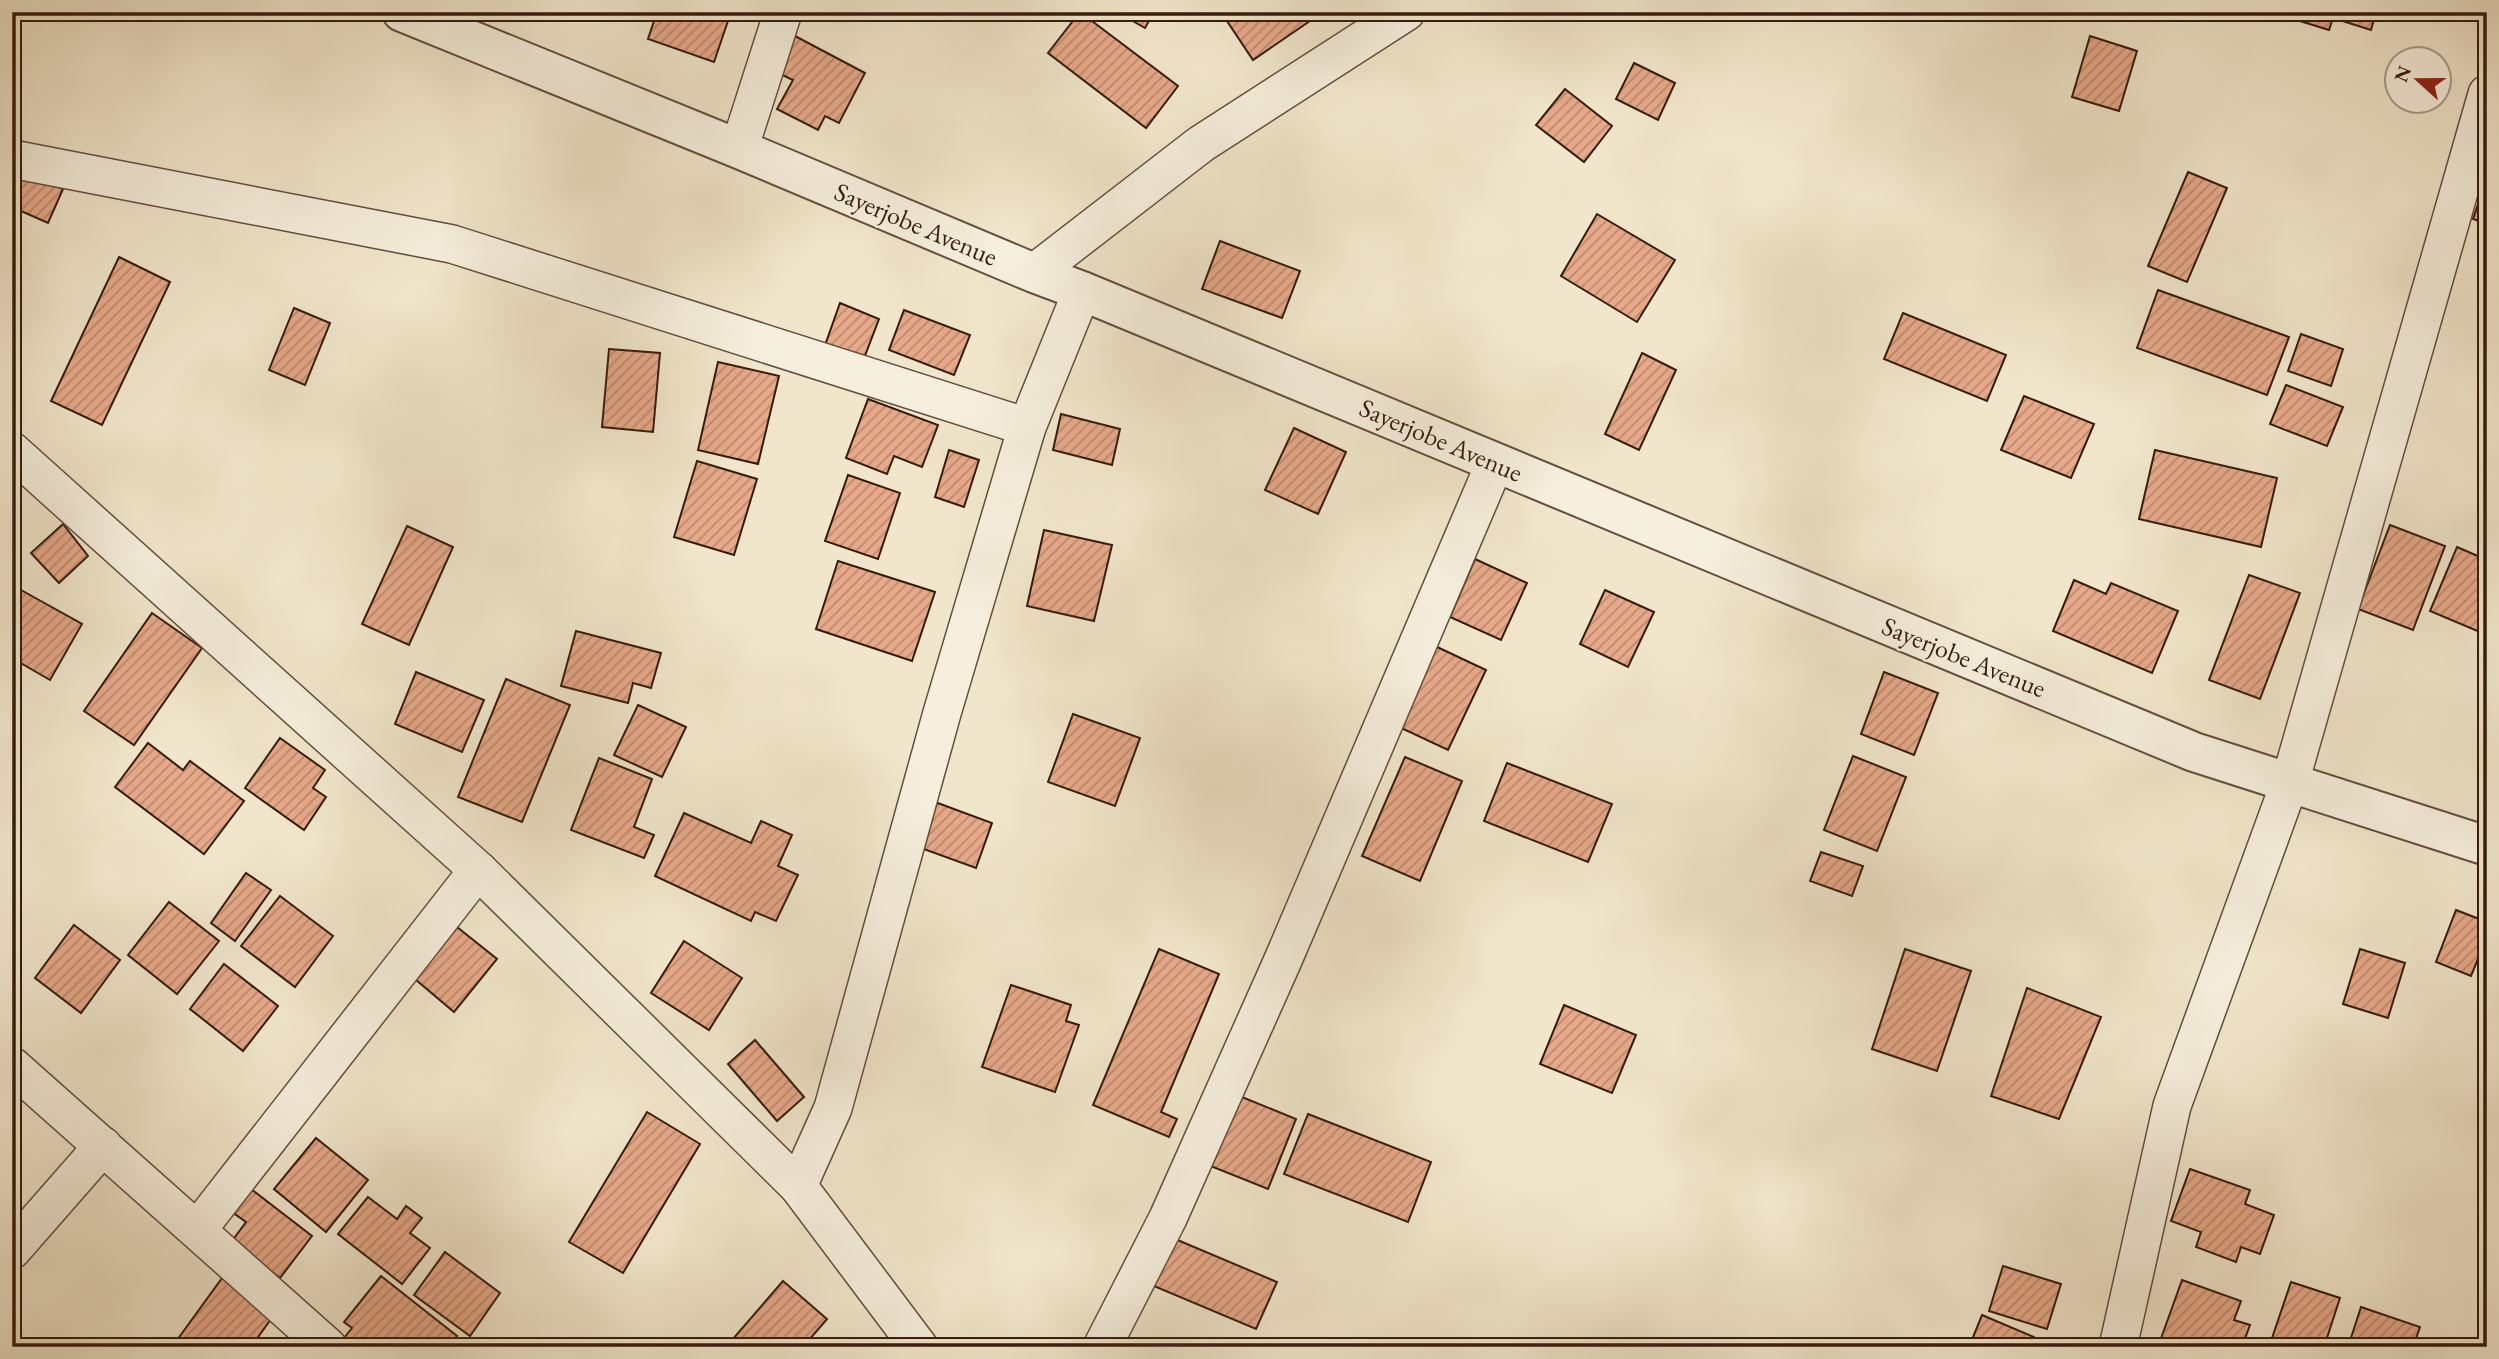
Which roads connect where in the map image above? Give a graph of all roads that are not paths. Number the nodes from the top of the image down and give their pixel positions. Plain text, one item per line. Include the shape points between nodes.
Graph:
1 (402, 12) edge
2 (783, 12) edge
3 (1406, 12) edge
4 (2487, 94) edge
5 (738, 149) junction
6 (12, 159) edge
7 (1034, 273) junction
8 (1082, 291) junction
9 (1027, 427) junction
10 (12, 451) edge
11 (1494, 463) junction
12 (2290, 782) junction
13 (2487, 846) edge
14 (478, 870) junction
15 (12, 1066) edge
16 (103, 1146) junction
17 (798, 1186) junction
18 (198, 1229) junction
19 (12, 1250) edge
20 (328, 1347) edge
21 (919, 1347) edge
22 (1102, 1347) edge
23 (2118, 1347) edge

1 - 5 street, Sayerjobe Avenue
2 - 5 street
3 - 7 street via 1200,144
4 - 12 street
5 - 7 street, Sayerjobe Avenue
6 - 9 street via 452,244
7 - 8 street, Sayerjobe Avenue
8 - 9 street
8 - 11 street, Sayerjobe Avenue
9 - 17 street via 833,1108
10 - 14 street
11 - 12 street, Sayerjobe Avenue via 2194,752
11 - 22 street via 1261,1009 1168,1218
12 - 13 street, Sayerjobe Avenue
12 - 23 street via 2172,1106
14 - 17 street
14 - 18 street
15 - 16 street
16 - 18 street
16 - 19 street
17 - 21 street
18 - 20 street

